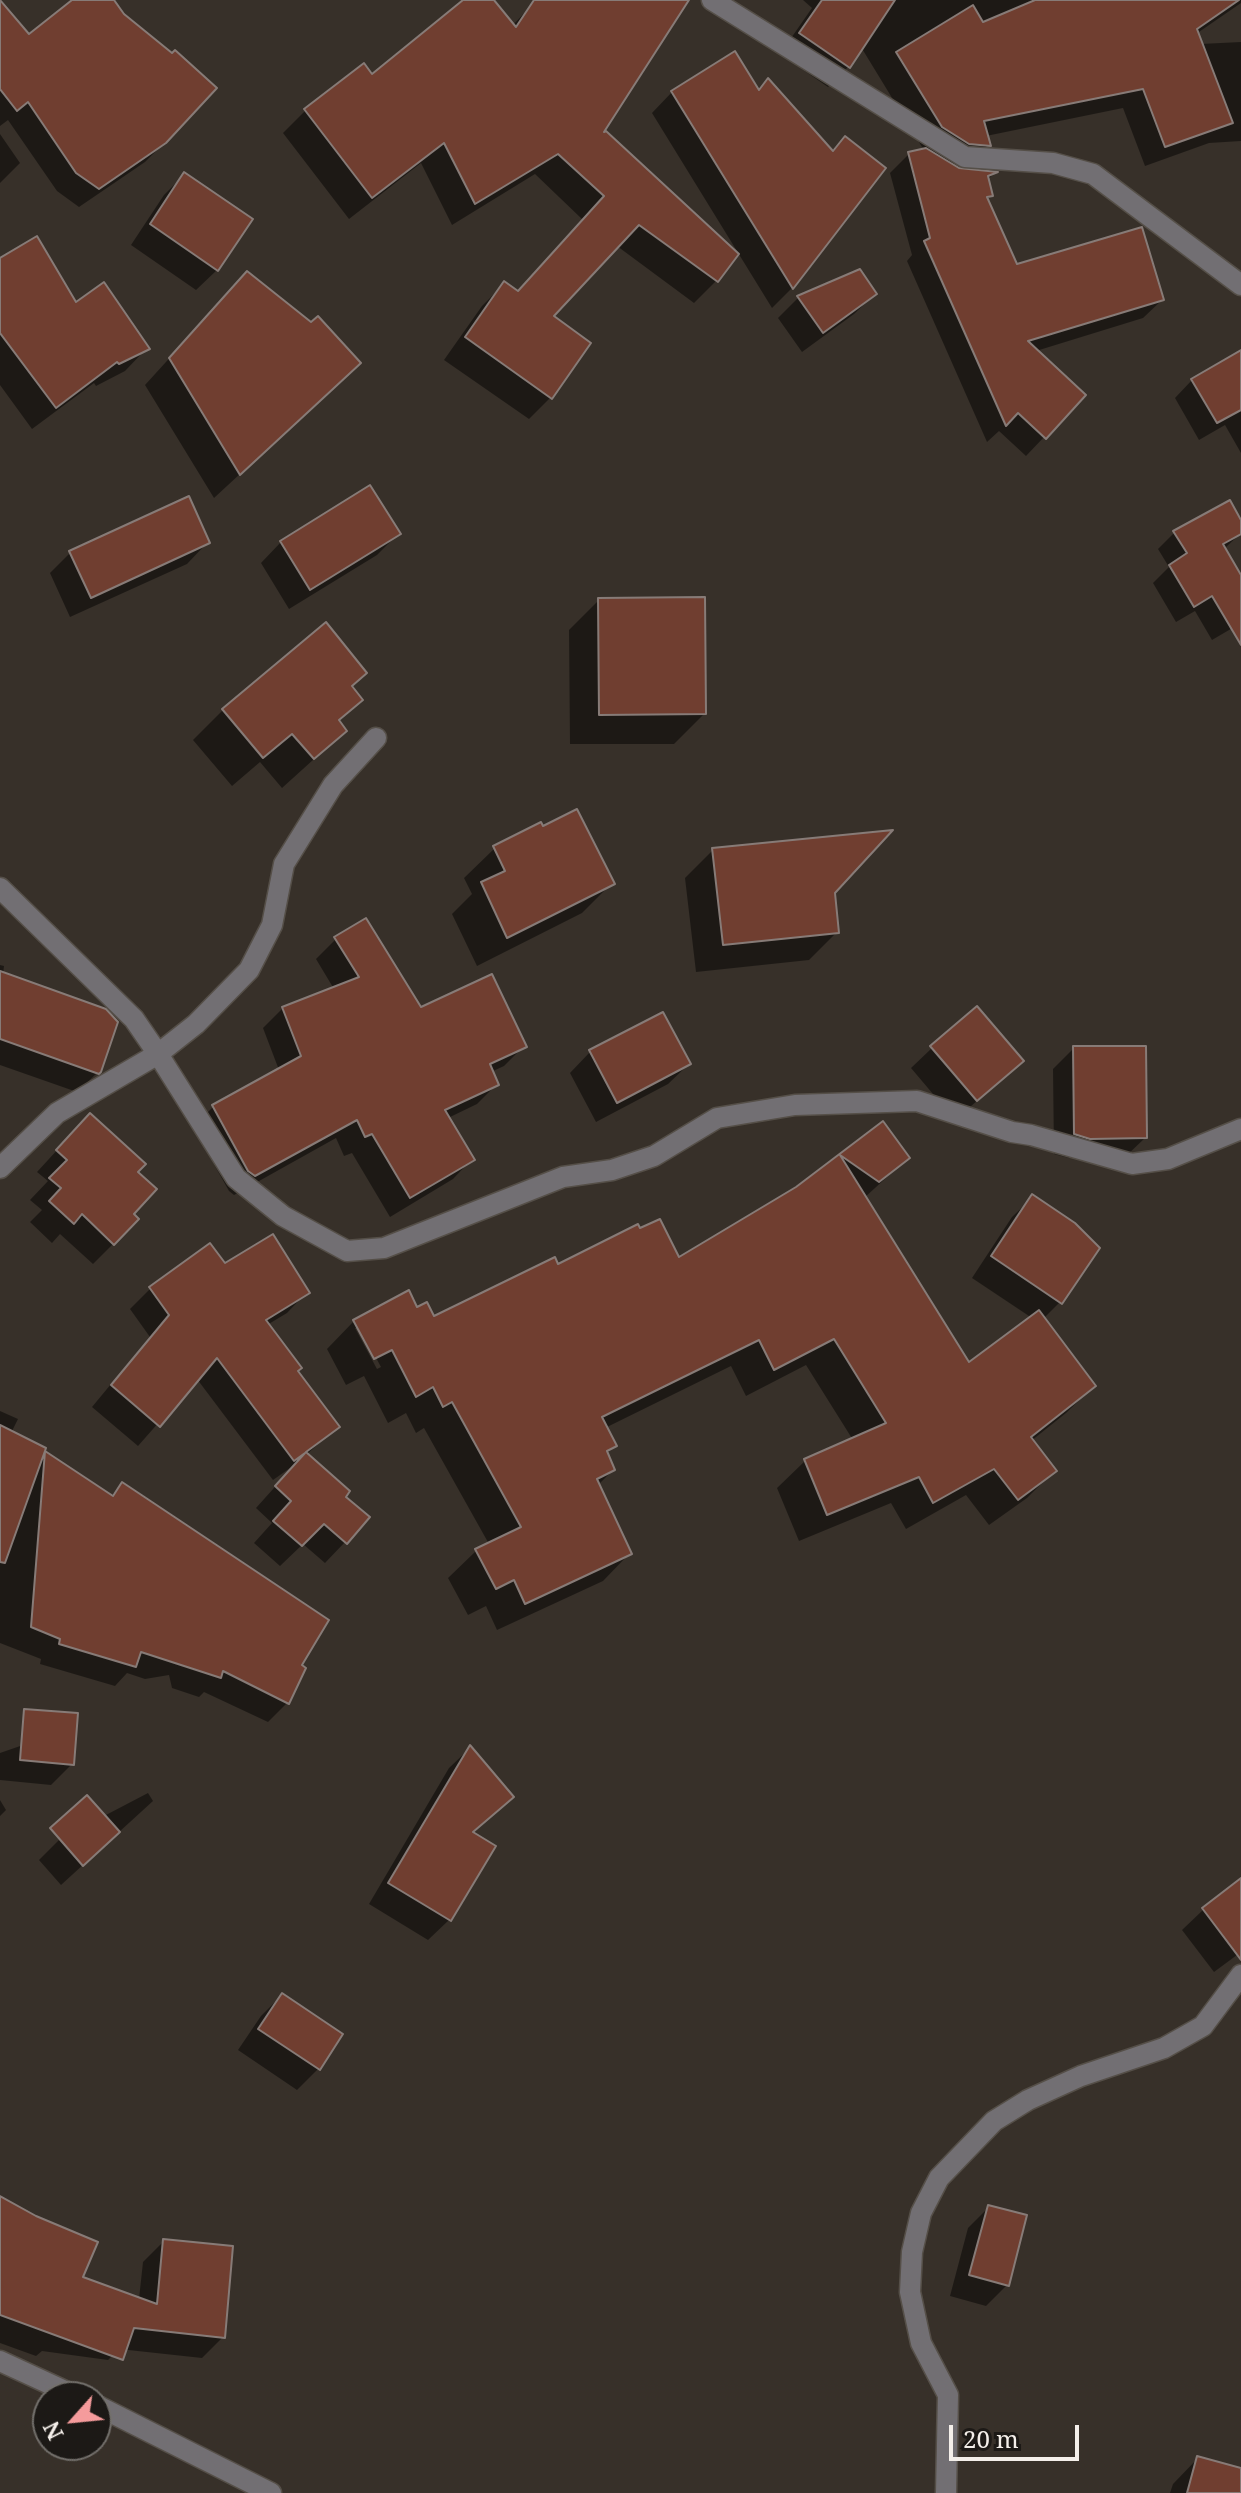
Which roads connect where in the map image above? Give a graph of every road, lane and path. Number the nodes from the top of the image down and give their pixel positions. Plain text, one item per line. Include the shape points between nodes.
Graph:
1 (712, 0) edge
2 (1241, 285) edge
3 (376, 738) dead end
4 (0, 888) edge
5 (158, 1054) junction
6 (1241, 1129) edge
7 (0, 1168) edge
8 (1241, 1975) edge
9 (0, 2361) edge
10 (43, 2381) edge
11 (112, 2413) edge
12 (271, 2493) edge
13 (946, 2493) edge

1 - 2 street via 965,157 1053,163 1093,174
3 - 5 street via 333,785 284,864 272,925 249,970
4 - 5 street via 134,1019
5 - 6 street via 236,1178 283,1216 347,1251 384,1248 563,1177 612,1170 654,1156 717,1118 795,1105 917,1101 1132,1164 1168,1159
5 - 7 street via 57,1113
8 - 13 street via 1203,2026 1164,2048 1028,2100 994,2121 939,2178 921,2213 910,2292 921,2343 948,2395
9 - 10 street
11 - 12 street

